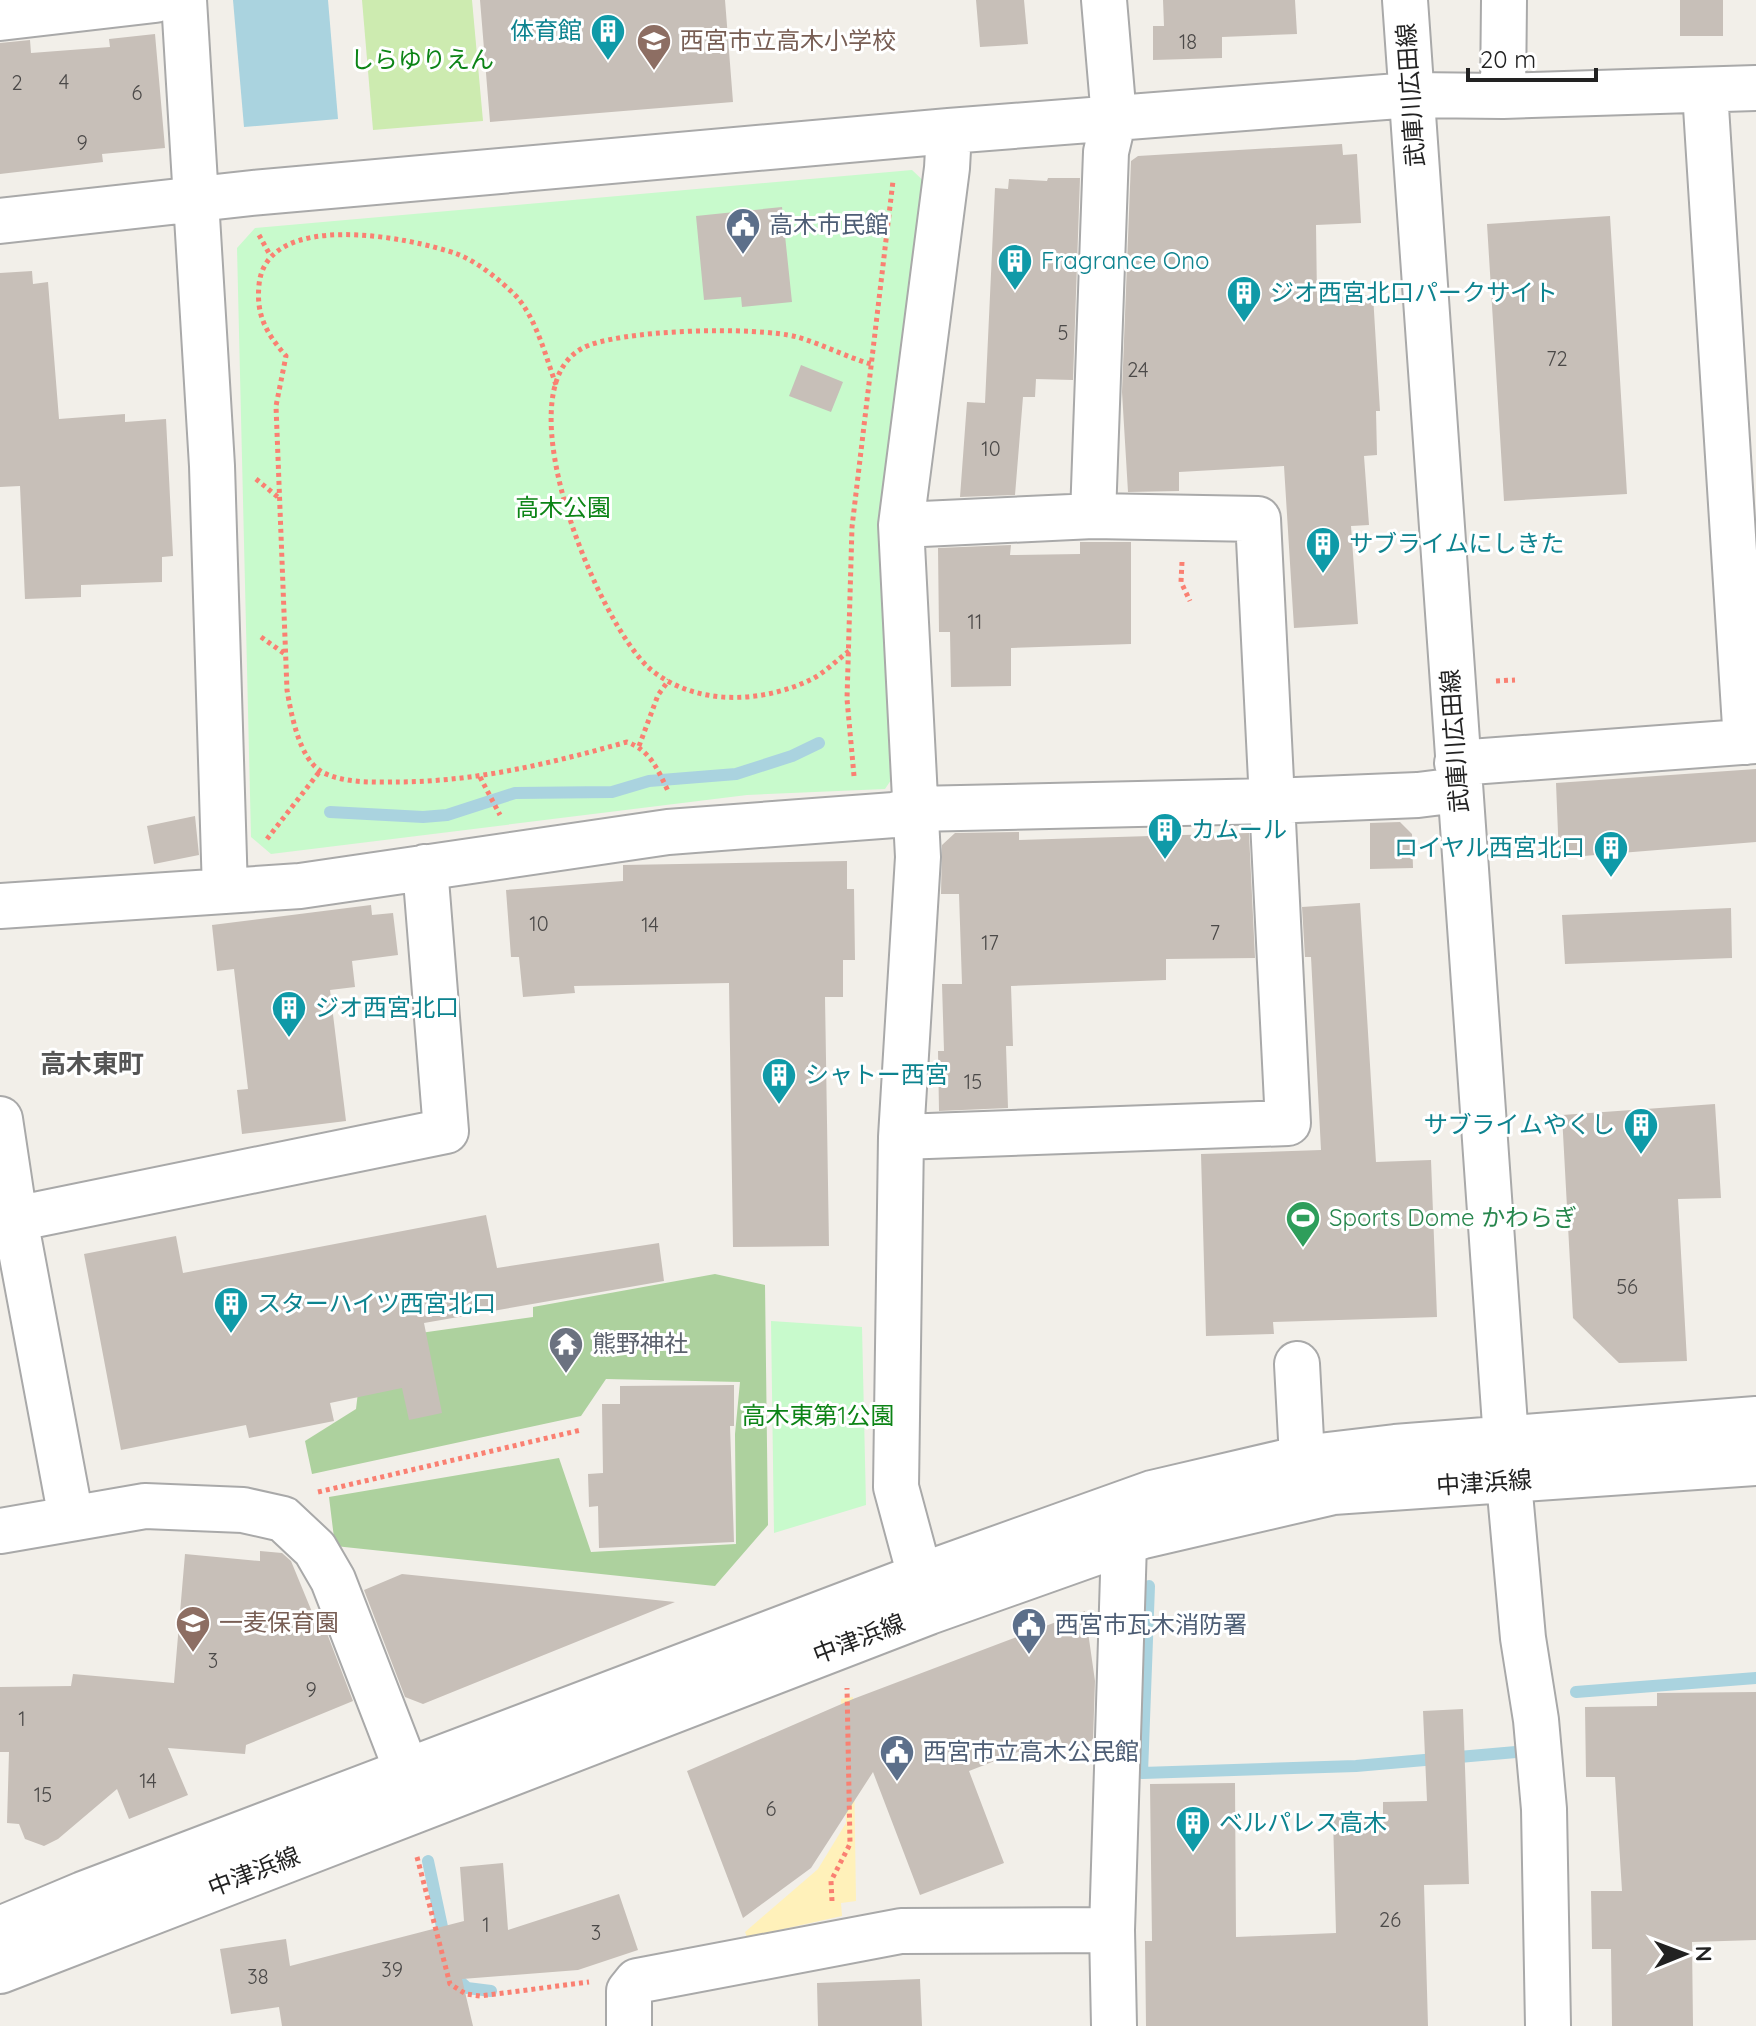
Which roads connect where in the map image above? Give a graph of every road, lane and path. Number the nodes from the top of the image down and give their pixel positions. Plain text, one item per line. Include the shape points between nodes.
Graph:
1 (155, 0) edge
2 (184, 0) edge
3 (1104, 0) edge
4 (1405, 0) edge
5 (1504, 0) edge
6 (0, 18) edge
7 (1756, 88) edge
8 (1705, 91) junction
9 (1411, 95) junction
10 (1503, 96) junction
11 (1114, 118) junction
12 (949, 131) junction
13 (197, 199) junction
14 (0, 221) edge
15 (871, 364) dead end
16 (556, 385) junction
17 (1093, 516) junction
18 (901, 525) junction
19 (1746, 579) edge
20 (849, 651) dead end
21 (669, 680) junction
22 (1515, 680) dead end
23 (1486, 682) dead end
24 (1751, 741) edge
25 (639, 746) junction
26 (320, 771) junction
27 (1458, 776) junction
28 (1271, 801) junction
29 (915, 809) junction
30 (675, 832) junction
31 (425, 867) junction
32 (245, 890) junction
33 (0, 906) edge
34 (0, 1119) edge
35 (901, 1137) junction
36 (15, 1219) junction
37 (1297, 1364) dead end
38 (1756, 1419) edge
39 (581, 1430) dead end
40 (1302, 1458) junction
41 (1508, 1462) junction
42 (1756, 1463) edge
43 (243, 1510) junction
44 (71, 1518) junction
45 (0, 1531) edge
46 (1124, 1543) junction
47 (924, 1594) junction
48 (847, 1687) dead end
49 (414, 1789) junction
50 (416, 1852) dead end
51 (0, 1929) edge
52 (1112, 1930) junction
53 (837, 1943) junction
54 (0, 1971) edge
55 (629, 2009) edge
56 (1114, 2026) edge
57 (1548, 2026) edge

1 - 6 street
2 - 13 street
3 - 11 street
4 - 9 street, 武庫川広田線
5 - 10 street
7 - 8 street
8 - 10 street
8 - 19 street
9 - 10 street
9 - 11 street
9 - 27 street, 武庫川広田線
11 - 12 street
11 - 17 street via 1106,152
12 - 13 street
12 - 18 street
13 - 14 street
13 - 32 street
15 - 16 path via 798,337 730,330 610,340 581,349 565,364
16 - 21 path via 551,446 577,541 636,650
16 - 26 path via 518,299 460,255 354,235 306,238 270,255 257,304 262,323 286,356 276,406 287,690 296,729
17 - 18 street
17 - 28 street via 1258,519
18 - 29 street
19 - 24 street
20 - 21 path via 811,680 770,693 732,699
21 - 25 path
22 - 23 path
24 - 27 street
25 - 26 path via 627,742 535,767 459,780 367,783
25 - 30 path via 668,790
26 - 32 path via 262,847
27 - 28 street via 1418,795
27 - 41 street, 武庫川広田線
28 - 29 street
28 - 35 street via 1288,1123
29 - 30 street
29 - 35 street via 918,857
30 - 31 street
31 - 32 street
31 - 36 street via 446,1131
32 - 33 street
34 - 36 street
35 - 47 street via 896,1487
36 - 44 street
37 - 40 street
38 - 41 street, 中津浜線
39 - 43 path
40 - 41 street, 中津浜線 via 1395,1447
40 - 47 street, 中津浜線 via 1152,1493
41 - 42 street, 中津浜線
41 - 46 street, 中津浜線 via 1333,1492
41 - 57 street, 武庫川広田線 via 1544,1809
43 - 44 street via 145,1506
43 - 49 street via 283,1519 315,1549 333,1580
44 - 45 street
46 - 47 street, 中津浜線
46 - 52 street
47 - 49 street, 中津浜線
48 - 53 path via 850,1844 831,1881
49 - 51 street, 中津浜線
49 - 54 street, 中津浜線
50 - 55 path via 450,1984 480,1996 610,1979
52 - 53 street via 901,1931
52 - 56 street
53 - 55 street via 637,1981

